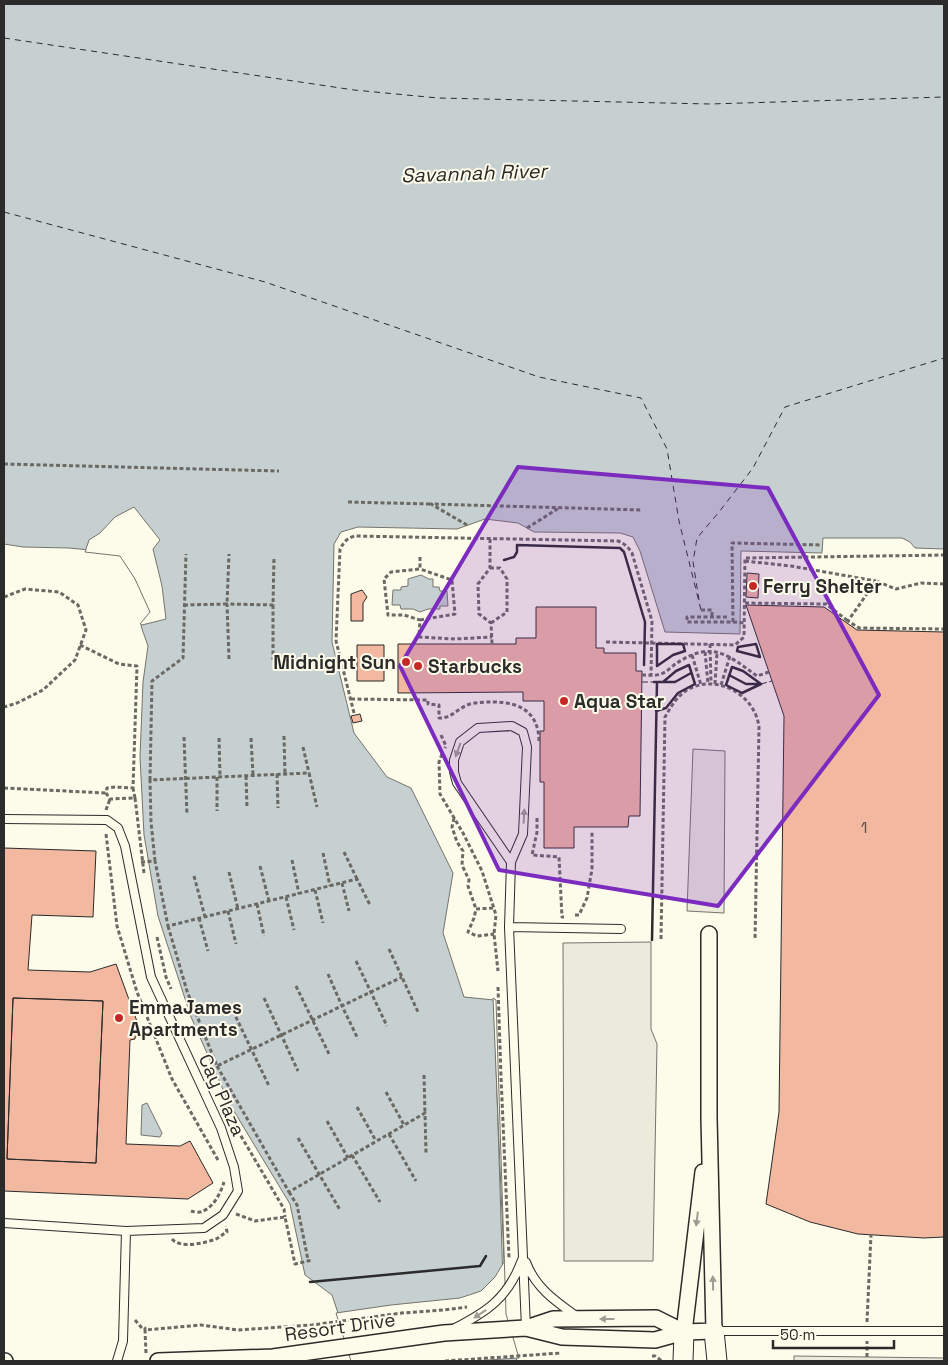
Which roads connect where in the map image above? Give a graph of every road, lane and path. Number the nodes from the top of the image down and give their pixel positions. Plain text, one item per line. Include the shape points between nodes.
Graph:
1 (4, 464) edge
2 (279, 471) dead end
3 (348, 502) dead end
4 (431, 504) junction
5 (559, 508) junction
6 (642, 510) dead end
7 (467, 525) dead end
8 (527, 528) dead end
9 (490, 539) junction
10 (822, 545) dead end
11 (186, 554) dead end
12 (229, 554) dead end
13 (944, 555) edge
14 (274, 557) dead end
15 (420, 557) dead end
16 (745, 562) junction
17 (490, 568) junction
18 (420, 569) junction
19 (876, 581) junction
20 (944, 584) edge
21 (4, 597) edge
22 (745, 603) junction
23 (227, 604) junction
24 (184, 605) junction
25 (273, 605) junction
26 (701, 610) dead end
27 (712, 617) junction
28 (727, 617) dead end
29 (420, 620) junction
30 (848, 621) junction
31 (733, 622) junction
32 (491, 623) junction
33 (744, 623) junction
34 (944, 629) edge
35 (492, 637) junction
36 (606, 642) dead end
37 (651, 642) junction
38 (492, 644) dead end
39 (710, 644) junction
40 (80, 645) junction
41 (705, 652) junction
42 (710, 652) junction
43 (717, 652) junction
44 (692, 655) junction
45 (730, 656) junction
46 (229, 659) dead end
47 (273, 660) dead end
48 (769, 672) dead end
49 (642, 675) dead end
50 (651, 675) junction
51 (701, 684) junction
52 (711, 684) junction
53 (721, 685) junction
54 (4, 707) edge
55 (354, 713) dead end
56 (441, 735) dead end
57 (284, 736) dead end
58 (184, 737) dead end
59 (219, 738) dead end
60 (251, 738) dead end
61 (303, 747) dead end
62 (309, 773) junction
63 (277, 774) junction
64 (285, 774) junction
65 (253, 775) junction
66 (246, 776) junction
67 (218, 777) junction
68 (185, 779) junction
69 (150, 780) junction
70 (4, 788) edge
71 (133, 788) junction
72 (106, 793) junction
73 (134, 798) junction
74 (317, 807) dead end
75 (247, 808) dead end
76 (278, 808) dead end
77 (217, 811) dead end
78 (187, 815) dead end
79 (454, 818) junction
80 (4, 819) edge
81 (344, 852) dead end
82 (323, 853) dead end
83 (292, 860) dead end
84 (148, 861) dead end
85 (155, 861) junction
86 (511, 862) junction
87 (260, 866) dead end
88 (229, 872) dead end
89 (194, 876) dead end
90 (357, 879) junction
91 (145, 882) dead end
92 (342, 883) junction
93 (330, 886) junction
94 (315, 890) junction
95 (299, 894) junction
96 (286, 897) junction
97 (268, 901) junction
98 (256, 904) junction
99 (370, 905) dead end
100 (493, 908) junction
101 (238, 909) junction
102 (476, 909) junction
103 (228, 911) junction
104 (349, 912) dead end
105 (204, 917) junction
106 (199, 918) junction
107 (323, 923) dead end
108 (168, 926) junction
109 (509, 927) junction
110 (155, 929) dead end
111 (621, 929) dead end
112 (294, 930) dead end
113 (494, 934) junction
114 (710, 934) dead end
115 (264, 936) dead end
116 (661, 939) dead end
117 (755, 940) dead end
118 (236, 944) dead end
119 (389, 949) dead end
120 (208, 951) dead end
121 (356, 961) dead end
122 (328, 974) dead end
123 (402, 977) junction
124 (498, 977) dead end
125 (498, 985) dead end
126 (296, 986) dead end
127 (371, 992) junction
128 (173, 993) dead end
129 (264, 998) dead end
130 (342, 1006) junction
131 (233, 1011) dead end
132 (418, 1012) dead end
133 (313, 1020) junction
134 (387, 1026) dead end
135 (281, 1035) junction
136 (358, 1039) dead end
137 (251, 1050) junction
138 (330, 1056) dead end
139 (217, 1066) junction
140 (298, 1071) dead end
141 (424, 1075) dead end
142 (269, 1086) dead end
143 (386, 1092) dead end
144 (357, 1107) dead end
145 (227, 1112) dead end
146 (425, 1114) junction
147 (709, 1118) junction
148 (327, 1121) dead end
149 (404, 1125) junction
150 (389, 1134) junction
151 (298, 1138) dead end
152 (376, 1141) junction
153 (426, 1153) dead end
154 (352, 1155) junction
155 (348, 1158) junction
156 (319, 1174) junction
157 (416, 1181) dead end
158 (289, 1192) junction
159 (380, 1202) dead end
160 (212, 1205) dead end
161 (340, 1210) dead end
162 (229, 1212) junction
163 (285, 1217) junction
164 (4, 1223) edge
165 (126, 1231) junction
166 (871, 1234) dead end
167 (168, 1235) dead end
168 (523, 1255) junction
169 (510, 1261) dead end
170 (474, 1305) dead end
171 (580, 1319) junction
172 (134, 1320) dead end
173 (867, 1323) dead end
174 (526, 1328) junction
175 (145, 1330) junction
176 (714, 1331) junction
177 (684, 1332) junction
178 (944, 1332) edge
179 (444, 1333) junction
180 (867, 1340) dead end
181 (569, 1353) dead end
182 (646, 1356) dead end
183 (867, 1358) dead end
184 (117, 1361) edge
185 (147, 1361) edge
186 (158, 1361) edge
187 (445, 1361) edge
188 (662, 1361) edge
189 (683, 1361) edge
190 (717, 1361) edge

1 - 2 path
3 - 4 path
4 - 5 path
4 - 7 path
5 - 6 path
5 - 8 path
9 - 17 path
9 - 37 path via 623,543 629,547 635,561 652,621
9 - 55 path via 355,536 344,542 340,549 336,641
10 - 31 path via 732,543
11 - 24 path
12 - 23 path
13 - 16 path via 745,558
14 - 25 path
15 - 18 path
16 - 19 path via 791,566
16 - 22 path
17 - 32 path via 478,584 479,614
17 - 32 path via 500,568 507,579 508,612
18 - 29 path via 452,580 455,614
18 - 29 path via 391,572 384,579 388,616 404,615
19 - 20 path via 896,589 921,583
19 - 30 path
21 - 40 path via 25,589 59,592 78,605 86,630
22 - 30 path via 826,604
22 - 33 path
23 - 24 path
23 - 25 path
23 - 46 path
24 - 69 path via 183,658 152,682
25 - 47 path
26 - 27 path via 712,610
27 - 28 path
27 - 31 path via 687,617 686,622
29 - 35 path via 419,637
30 - 34 path via 858,628
31 - 33 path
32 - 35 path
33 - 39 path via 744,637 735,645
35 - 38 path
36 - 37 path
37 - 39 path
37 - 50 path
39 - 42 path
40 - 54 path via 75,660 43,690
40 - 71 path via 119,664 137,666
41 - 42 path
41 - 44 path
41 - 52 path
42 - 43 path
42 - 52 path
43 - 45 path
43 - 52 path
44 - 50 path via 660,675
44 - 51 path
45 - 48 path via 757,676
45 - 53 path
49 - 50 path
51 - 52 path
51 - 116 path via 678,697 665,717
52 - 53 path
53 - 117 path via 747,700 758,718
56 - 79 path via 446,746 439,762 440,794
57 - 64 path
58 - 68 path
59 - 67 path
60 - 65 path
61 - 62 path
62 - 64 path
62 - 74 path
63 - 64 path
63 - 65 path
63 - 76 path
65 - 66 path
66 - 67 path
66 - 75 path
67 - 68 path
67 - 77 path
68 - 69 path
68 - 78 path
69 - 85 path
70 - 72 path
71 - 72 path via 107,788
71 - 73 path
72 - 73 path via 110,799
73 - 91 path
79 - 100 path via 482,871
79 - 102 path via 452,827 463,851 462,864
80 - 162 lane, Cay Plaza via 107,820 118,828 125,846 151,976 221,1128 234,1167 238,1191
81 - 90 path
82 - 93 path
83 - 95 path
84 - 85 path
85 - 108 path
86 -> 86 lane via 523,834 528,747 523,732 512,726 478,728 460,742 454,772 457,783
86 - 109 lane
87 - 97 path
88 - 101 path
89 - 105 path
90 - 92 path
90 - 99 path
92 - 93 path
92 - 104 path
93 - 94 path
94 - 95 path
94 - 107 path
95 - 96 path
96 - 97 path
96 - 112 path
97 - 98 path
98 - 101 path
98 - 115 path
100 - 102 path
100 - 113 path via 496,915
101 - 103 path
102 - 113 path via 468,932 477,936
103 - 105 path
103 - 118 path
105 - 106 path
106 - 108 path
106 - 120 path
108 - 139 path via 187,991
109 - 111 lane
109 - 168 lane
110 - 128 path
113 - 124 path
114 - 147 street
119 - 123 path
121 - 127 path
122 - 130 path
123 - 127 path
123 - 132 path
125 - 169 path
126 - 133 path
127 - 130 path
127 - 134 path
129 - 135 path
130 - 133 path
130 - 136 path
131 - 137 path
133 - 135 path
133 - 138 path
135 - 137 path
135 - 140 path
137 - 139 path
137 - 142 path
139 - 158 path
141 - 146 path
143 - 149 path
144 - 152 path
145 - 163 path via 284,1209
146 - 149 path
146 - 153 path
176 -> 147 street
147 -> 177 street
148 - 155 path
149 - 150 path
150 - 152 path
150 - 157 path
151 - 156 path
152 - 154 path
154 - 155 path
154 - 159 path
155 - 156 path
156 - 158 path
156 - 161 path
158 - 163 path via 297,1205 310,1260 295,1264
160 - 162 path
162 - 163 path via 255,1221
162 - 165 lane, Cay Plaza via 204,1228
162 - 167 path via 225,1220 227,1232 216,1239 182,1244 175,1243
164 - 165 lane, Cay Plaza
165 - 184 lane via 123,1341
166 - 173 path
168 - 171 lane via 541,1288
168 - 174 lane
168 -> 179 lane via 517,1274 500,1299 485,1312
170 - 175 path via 312,1325 238,1330 202,1325
171 - 174 street, Resort Drive via 553,1319
177 -> 171 street, Resort Drive via 656,1318
172 - 175 path
174 - 177 street, Resort Drive via 562,1338 655,1340
174 - 179 street, Resort Drive
175 - 185 path
176 - 177 street, Resort Drive
176 - 178 lane
176 - 190 street
177 - 189 street
179 - 186 street, Resort Drive via 273,1357
180 - 183 path
181 - 187 path
182 - 188 path via 655,1356

